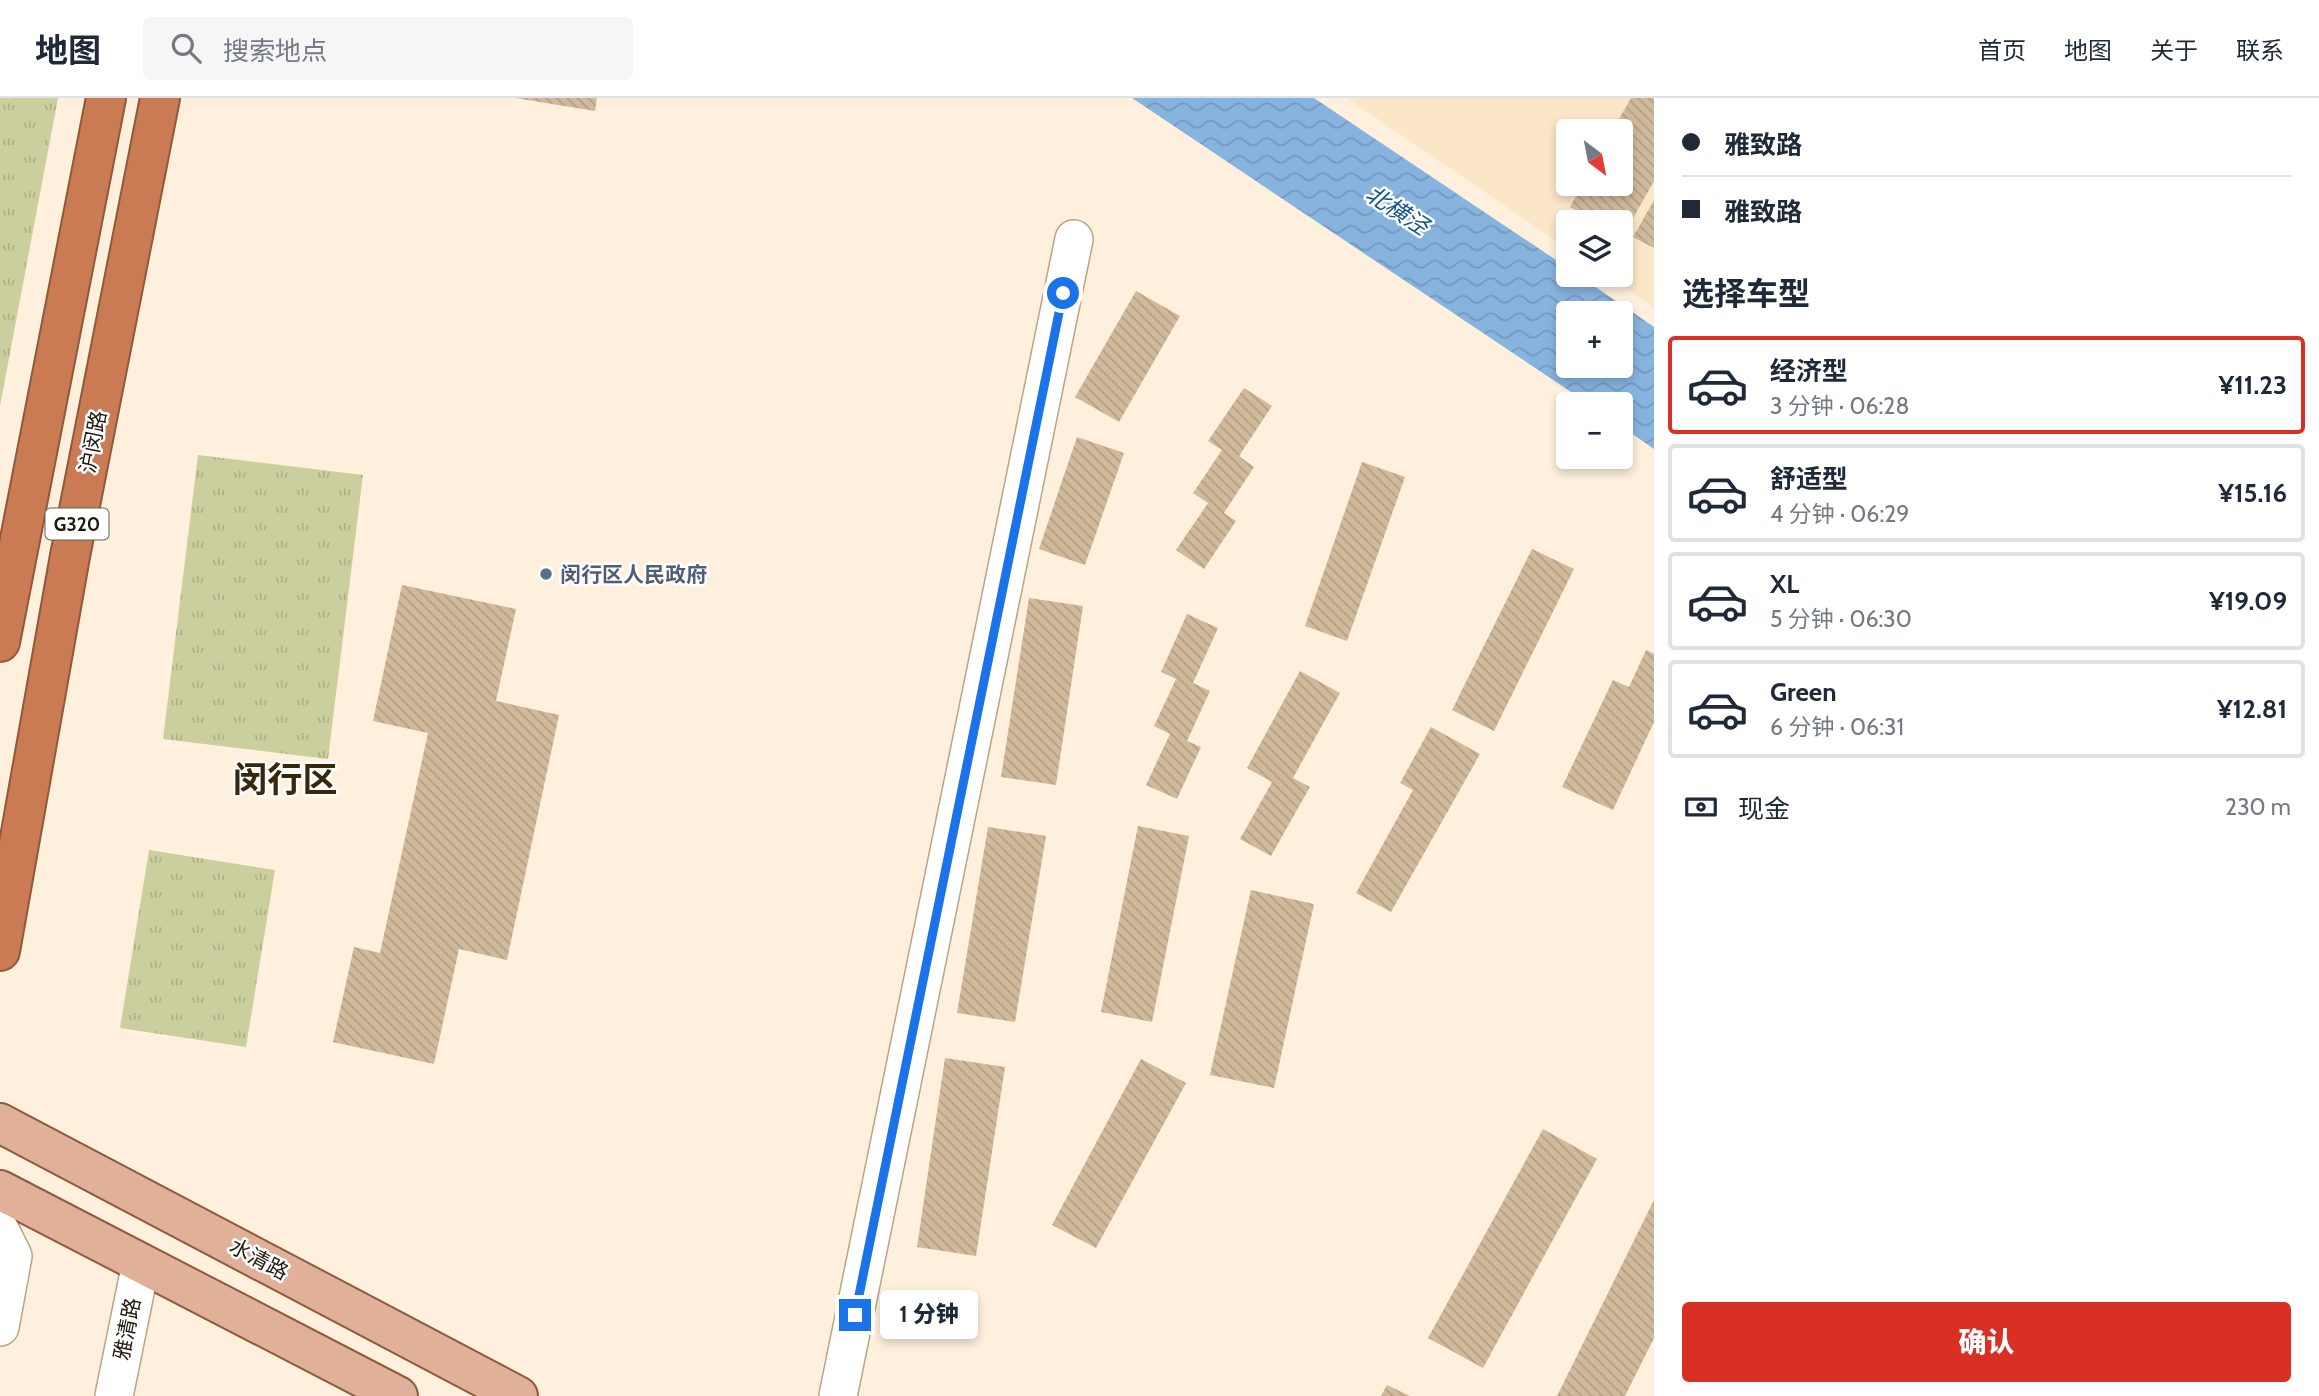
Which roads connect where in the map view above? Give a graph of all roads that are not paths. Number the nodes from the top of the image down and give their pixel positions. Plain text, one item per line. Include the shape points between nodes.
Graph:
1 (106, 98) edge
2 (160, 98) edge
3 (1074, 239) dead end
4 (0, 642) edge
5 (0, 951) edge
6 (0, 1123) edge
7 (0, 1190) edge
8 (0, 1230) edge
9 (141, 1263) junction
10 (0, 1327) edge
11 (114, 1396) edge
12 (398, 1396) edge
13 (518, 1396) edge
14 (838, 1396) edge

1 - 4 highway, G320
2 - 5 highway, 沪闵路 / G320 via 70,556
3 - 14 street
6 - 13 main road, 水清路
7 - 9 main road
8 - 10 street via 13,1256
9 - 11 street, 雅清路
9 - 12 main road

